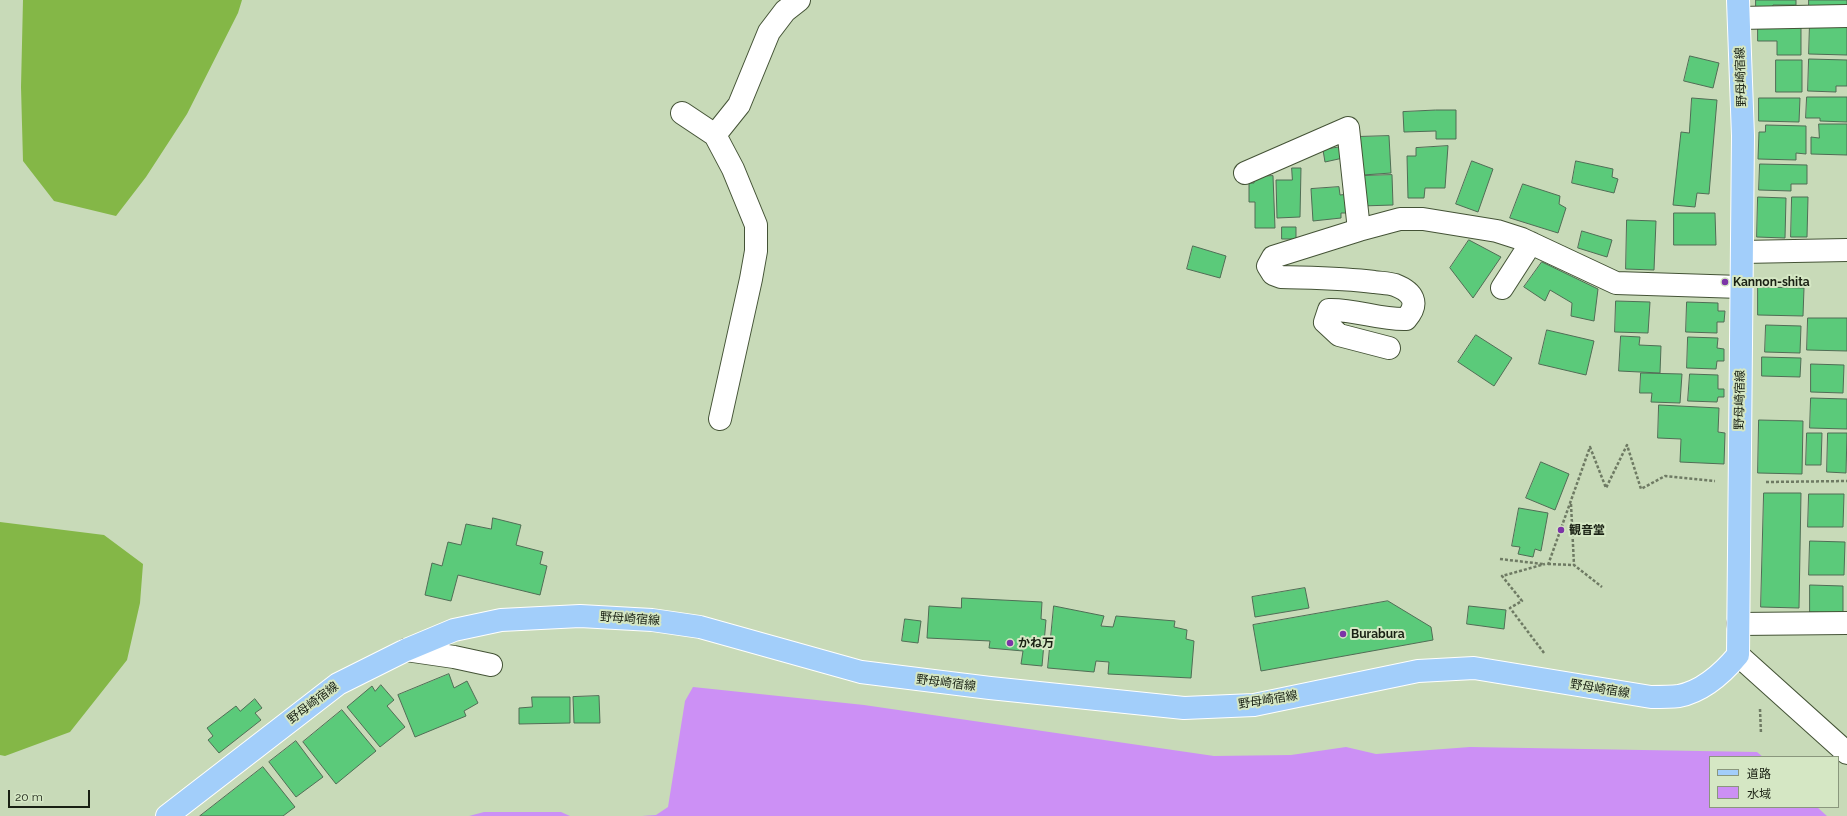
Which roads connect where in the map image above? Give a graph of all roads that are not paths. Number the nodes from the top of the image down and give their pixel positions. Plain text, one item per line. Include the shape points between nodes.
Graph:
1 (799, 0) edge
2 (1738, 9) edge
3 (1847, 16) edge
4 (682, 113) dead end
5 (715, 134) junction
6 (1245, 173) dead end
7 (1359, 230) junction
8 (1531, 243) junction
9 (1847, 250) edge
10 (1742, 252) junction
11 (1741, 287) junction
12 (1502, 288) dead end
13 (1389, 348) dead end
14 (720, 419) dead end
15 (1738, 624) junction
16 (1847, 624) edge
17 (406, 650) junction
18 (1738, 655) junction
19 (492, 665) dead end
20 (1847, 753) edge
21 (167, 816) edge

1 - 5 street via 785,11 769,32 739,105
2 - 3 street
2 - 10 main road, 野母崎宿線 via 1743,136
4 - 5 street
5 - 14 street via 733,169 756,225 756,252 751,279
6 - 7 street via 1348,128
7 - 8 street via 1400,219 1423,219 1497,231
7 - 13 street via 1273,257 1268,266 1273,274 1281,277 1360,280 1394,285 1406,291 1414,302 1413,312 1406,319 1394,320 1329,310 1326,322 1339,335
8 - 11 street via 1616,283
8 - 12 street
9 - 10 street
10 - 11 main road, 野母崎宿線
11 - 15 main road, 野母崎宿線
15 - 16 street
15 - 18 main road, 野母崎宿線
17 - 18 main road, 野母崎宿線 via 454,630 501,620 580,616 652,620 700,627 861,672 1184,708 1254,705 1418,671 1474,668 1650,697 1680,696 1703,687 1723,673
17 - 19 street
17 - 21 main road, 野母崎宿線 via 338,684
18 - 20 street

